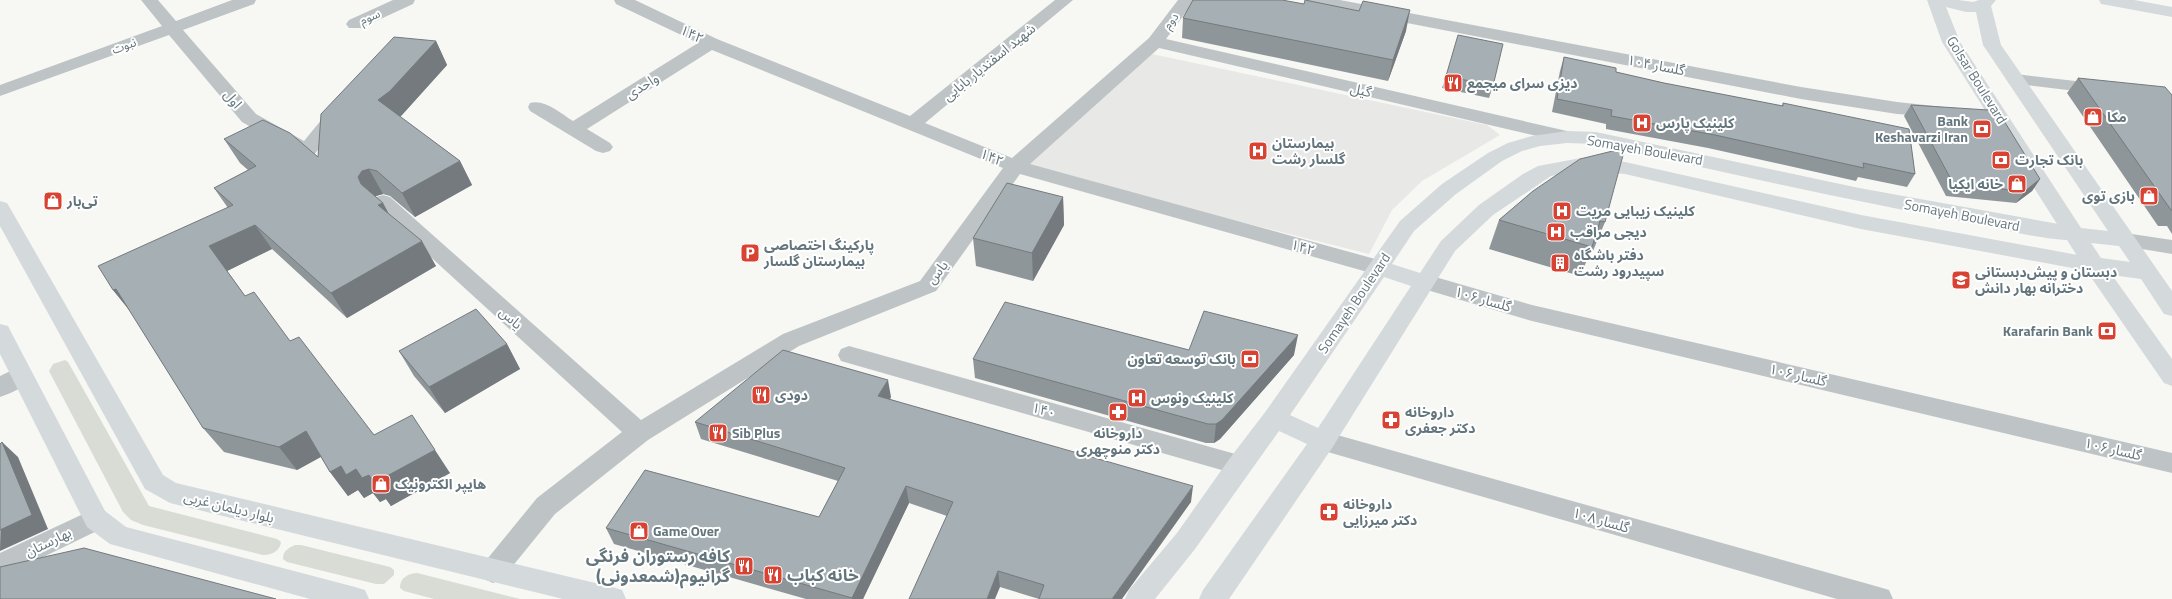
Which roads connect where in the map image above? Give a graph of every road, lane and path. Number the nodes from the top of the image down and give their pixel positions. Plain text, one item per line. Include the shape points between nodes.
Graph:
1 (149, 0) edge
2 (248, 0) edge
3 (407, 0) edge
4 (622, 0) edge
5 (1065, 0) edge
6 (1187, 0) edge
7 (1314, 0) edge
8 (1934, 0) edge
9 (1942, 0) edge
10 (2108, 0) edge
11 (1986, 3) edge
12 (2172, 12) edge
13 (355, 24) dead end
14 (173, 28) junction
15 (1155, 42) junction
16 (711, 43) junction
17 (2015, 79) junction
18 (2117, 91) edge
19 (0, 92) edge
20 (346, 101) edge
21 (537, 107) dead end
22 (1952, 112) edge
23 (1975, 114) edge
24 (1999, 115) junction
25 (912, 124) junction
26 (573, 129) junction
27 (1567, 137) junction
28 (603, 147) dead end
29 (1015, 166) junction
30 (383, 202) edge
31 (0, 208) edge
32 (2075, 234) junction
33 (2125, 240) junction
34 (2172, 247) edge
35 (2094, 265) junction
36 (1378, 267) junction
37 (2145, 272) junction
38 (1425, 282) junction
39 (2172, 308) edge
40 (0, 332) edge
41 (849, 355) dead end
42 (21, 375) junction
43 (2172, 377) edge
44 (0, 388) edge
45 (1275, 418) junction
46 (639, 433) junction
47 (1323, 440) junction
48 (2172, 463) edge
49 (1239, 465) junction
50 (96, 519) junction
51 (0, 566) edge
52 (493, 571) junction
53 (574, 595) edge
54 (355, 599) edge
55 (612, 599) edge
56 (1139, 599) edge
57 (1213, 599) edge
58 (1879, 599) edge

1 - 14 street
2 - 14 street, نبوت
3 - 13 street, سوم
4 - 16 street, ۱۴۲
5 - 25 street, شهید اسفندیار بابایی
6 - 15 street, دوم
7 - 22 street, گلسار ۱۰۴ via 1801,93 1896,108
8 - 24 main road, Golsar Boulevard via 1952,42
9 - 11 main road via 1973,7
10 - 12 main road
11 - 17 main road via 1992,45
14 - 19 street, نبوت
14 - 20 street, اول via 249,118 307,151
15 - 27 street, گیل
15 - 29 street, یاس
16 - 25 street, ۱۴۲
16 - 26 street, واحدی
17 - 18 street
17 - 33 main road
21 - 26 street
23 - 24 street
24 - 32 main road, Golsar Boulevard
25 - 29 street, ۱۴۲
26 - 28 street
27 - 32 main road, Somayeh Boulevard via 1626,143 1859,194
27 - 36 main road, Somayeh Boulevard via 1539,140 1515,147 1478,169 1449,189 1407,226
29 - 36 street, ۱۴۲
29 - 46 street, یاس via 928,286 791,340
30 - 46 street, یاس
31 - 52 main road, بلوار دیلمان غربی via 154,482 170,492
32 - 33 main road, Somayeh Boulevard
32 - 35 main road, Golsar Boulevard
33 - 34 street
33 - 37 main road
35 - 37 main road, Somayeh Boulevard
35 - 38 main road, Somayeh Boulevard via 1861,222 1625,168 1581,164 1544,171 1486,210 1448,246
35 - 43 main road, Golsar Boulevard
36 - 38 main road
36 - 45 main road, Somayeh Boulevard
37 - 39 main road
38 - 47 main road, Somayeh Boulevard
38 - 48 street, گلسار ۱۰۶ via 1532,313
40 - 42 main road
41 - 49 street, ۱۴۰
42 - 44 street
42 - 50 main road
45 - 47 main road
45 - 49 main road, Somayeh Boulevard
46 - 52 street, یاس via 546,506
47 - 57 main road, Somayeh Boulevard
47 - 58 street, گلسار ۱۰۸
49 - 56 main road, Somayeh Boulevard via 1186,541
50 - 51 street, بهارستان
50 - 54 main road via 119,536
52 - 53 main road, بلوار دیلمان غربی
53 - 55 main road, بلوار دیلمان غربی

